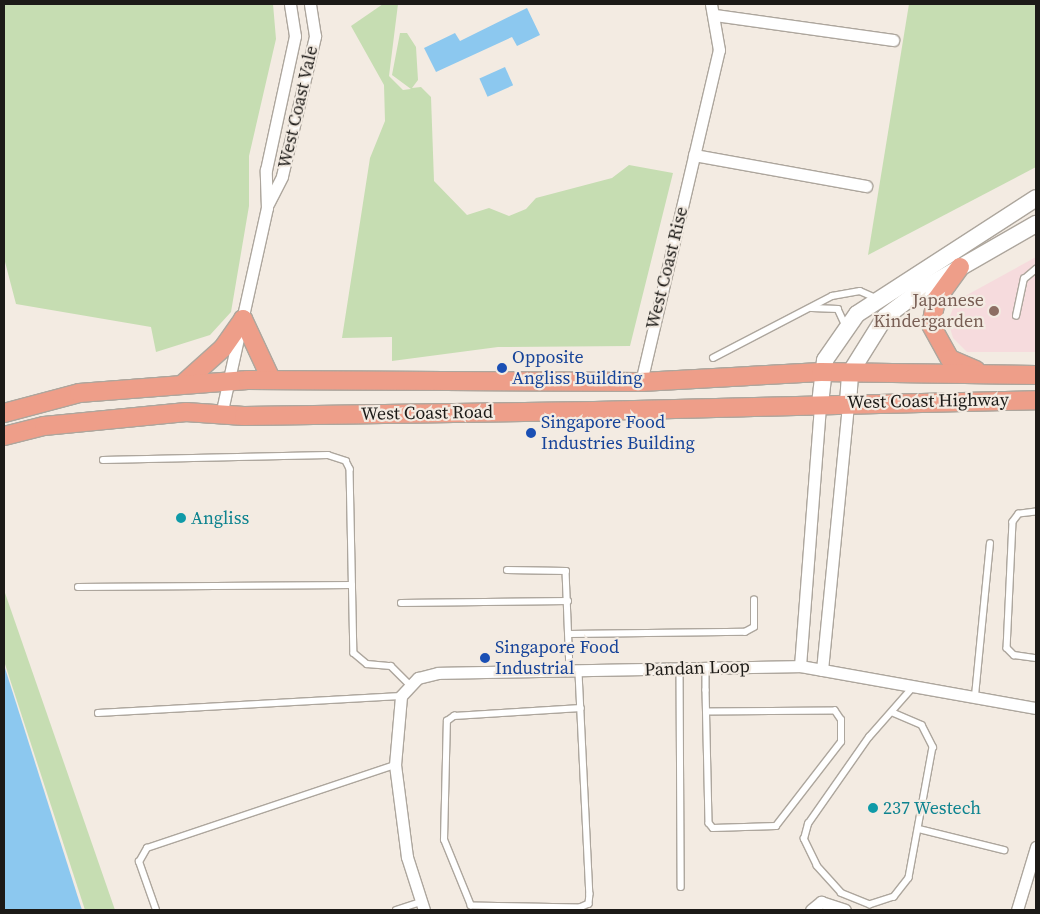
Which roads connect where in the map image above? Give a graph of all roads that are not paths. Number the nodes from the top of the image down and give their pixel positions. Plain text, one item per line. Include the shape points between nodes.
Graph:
1 (290, 4) edge
2 (310, 4) edge
3 (713, 9) edge
4 (893, 40) dead end
5 (694, 155) junction
6 (866, 186) dead end
7 (1036, 198) edge
8 (267, 208) junction
9 (1036, 224) edge
10 (960, 267) junction
11 (1036, 269) edge
12 (876, 298) junction
13 (810, 308) junction
14 (1016, 316) dead end
15 (243, 318) junction
16 (846, 326) junction
17 (713, 358) dead end
18 (821, 372) junction
19 (850, 373) junction
20 (998, 375) junction
21 (1036, 375) edge
22 (271, 379) junction
23 (229, 381) junction
24 (641, 382) junction
25 (184, 383) junction
26 (1036, 400) edge
27 (848, 403) junction
28 (820, 404) junction
29 (4, 413) edge
30 (221, 415) junction
31 (4, 436) edge
32 (103, 460) dead end
33 (1036, 512) edge
34 (990, 544) dead end
35 (507, 570) dead end
36 (352, 585) junction
37 (78, 587) dead end
38 (754, 600) dead end
39 (568, 601) junction
40 (402, 603) dead end
41 (569, 634) junction
42 (1036, 658) edge
43 (706, 666) junction
44 (800, 666) junction
45 (680, 667) junction
46 (822, 670) junction
47 (575, 673) junction
48 (409, 684) junction
49 (914, 686) junction
50 (401, 696) junction
51 (975, 696) junction
52 (581, 708) junction
53 (1036, 708) edge
54 (706, 712) junction
55 (98, 713) dead end
56 (894, 713) junction
57 (395, 765) junction
58 (919, 829) junction
59 (1004, 850) dead end
60 (1035, 854) edge
61 (681, 887) dead end
62 (422, 906) edge
63 (156, 910) edge
64 (396, 910) edge
65 (811, 910) edge
66 (845, 910) edge
67 (1017, 910) edge

1 - 8 street, West Coast Vale via 295,36 266,170
2 - 8 street, West Coast Vale via 315,36 282,176
3 - 4 street, West Coast Rise
3 - 5 street, West Coast Rise via 719,50
5 - 6 street
5 - 24 street, West Coast Rise
7 - 12 street
8 - 15 street, West Coast Vale
9 - 10 street
10 - 19 street via 885,317
10 - 20 main road via 936,300 931,324 950,359
11 - 14 lane via 1024,279
12 - 13 lane via 860,290 832,296
12 - 16 street
13 - 16 lane via 838,309
13 - 17 lane
15 - 22 main road
15 - 23 street, West Coast Vale
15 - 25 main road via 223,348
16 - 18 street
18 - 19 main road, West Coast Highway
18 - 24 main road, West Coast Road
18 - 28 street
19 - 20 main road, West Coast Highway
19 - 27 street
20 - 21 main road, West Coast Highway
22 - 23 main road, West Coast Road
22 - 24 main road, West Coast Road
23 - 25 main road, West Coast Road
23 - 30 street, West Coast Vale
25 - 29 main road, West Coast Road via 79,393
26 - 27 main road, West Coast Highway
27 - 28 main road, West Coast Highway
27 - 46 street
28 - 30 main road, West Coast Road
28 - 44 street
30 - 31 main road, West Coast Road via 186,412 44,426
32 - 36 lane via 341,458 350,469
33 - 42 lane via 1019,514 1013,522 1007,648 1014,655
34 - 51 lane
35 - 39 lane via 564,569
36 - 37 lane
36 - 48 lane via 354,652 367,664 391,666
38 - 41 lane via 754,627 745,632
39 - 40 lane
39 - 41 lane
41 - 47 lane
43 - 44 street, Pandan Loop
43 - 45 street, Pandan Loop
43 - 54 lane
44 - 46 street, Pandan Loop
45 - 47 street, Pandan Loop
45 - 61 lane
46 - 49 street, Pandan Loop
47 - 48 street, Pandan Loop via 438,673
47 - 52 lane
48 - 50 street
49 - 51 street, Pandan Loop
49 - 56 lane
50 - 55 lane
50 - 57 street
51 - 53 street, Pandan Loop
52 - 52 lane via 454,716 447,721 444,840 471,906 580,908 589,904
54 - 54 lane via 708,823 713,828 776,826 841,745 842,720 835,711
56 - 58 lane via 922,726 931,737
56 - 58 lane via 869,737 808,824 804,839 817,866 841,893 870,905 883,904 904,887
57 - 62 street via 407,857
57 - 63 lane via 147,848 139,862
58 - 59 lane
60 - 67 street
62 - 64 lane
65 - 66 street via 821,902

